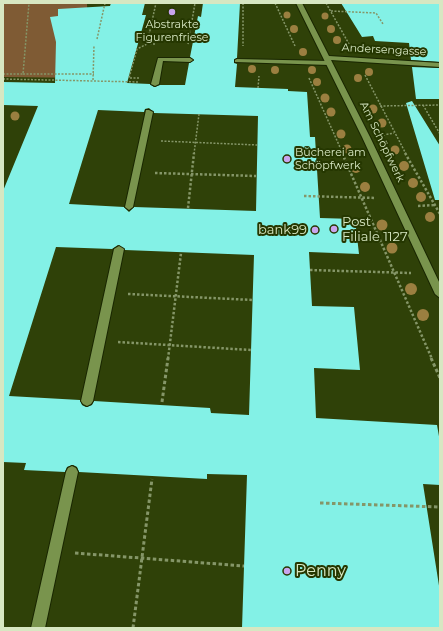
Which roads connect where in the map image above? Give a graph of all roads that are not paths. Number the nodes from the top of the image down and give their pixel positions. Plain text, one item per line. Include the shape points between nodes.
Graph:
1 (299, 3) edge
2 (190, 60) dead end
3 (328, 60) junction
4 (240, 61) road end
5 (440, 65) edge
6 (155, 82) road end
7 (149, 112) dead end
8 (129, 207) dead end
9 (119, 249) dead end
10 (440, 294) edge
11 (87, 401) dead end
12 (72, 472) dead end
13 (38, 628) edge

1 - 3 street, Am Schöpfwerk
2 - 6 street via 160,59
3 - 4 street, Andersengasse
3 - 5 street, Andersengasse
3 - 10 street, Am Schöpfwerk
7 - 8 street
9 - 11 street
12 - 13 street

